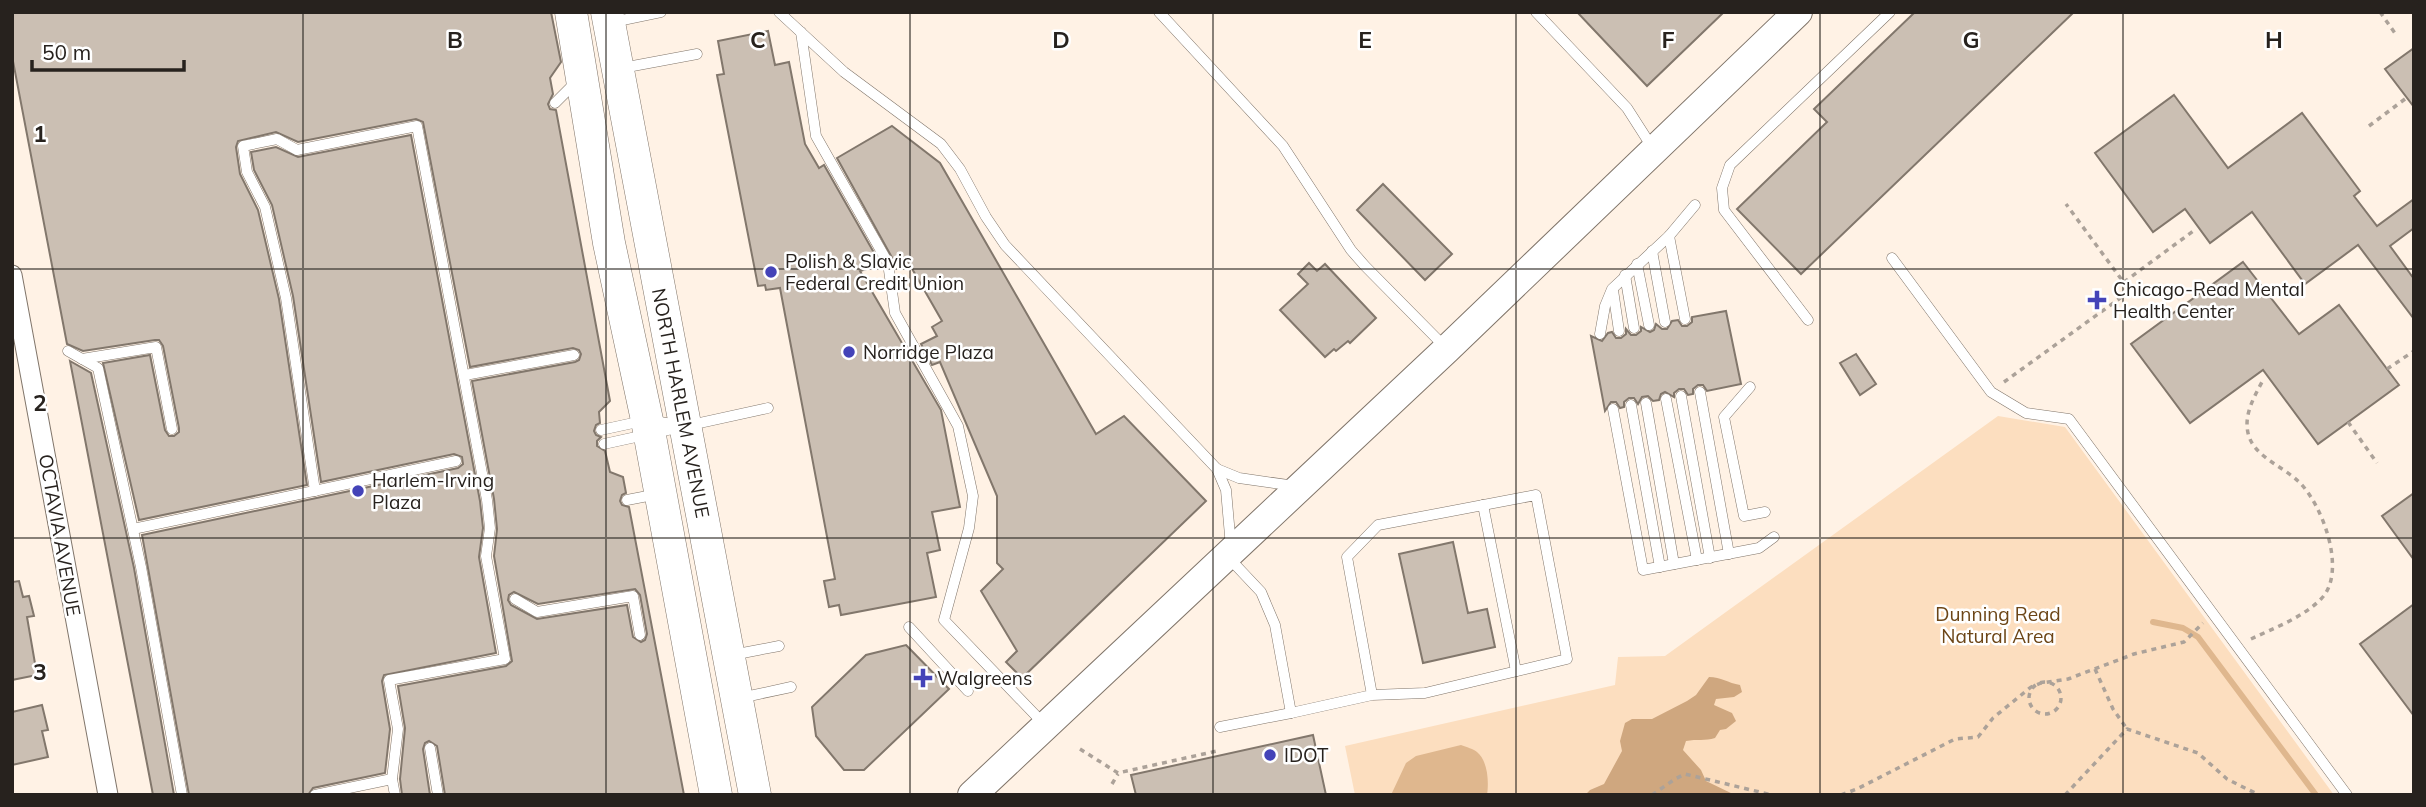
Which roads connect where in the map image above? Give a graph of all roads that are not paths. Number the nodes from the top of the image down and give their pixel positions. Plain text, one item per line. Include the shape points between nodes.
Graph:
1 (571, 12) edge
2 (661, 12) edge
3 (779, 12) edge
4 (1536, 12) edge
5 (1798, 12) edge
6 (1889, 12) edge
7 (1161, 13) edge
8 (608, 17) edge
9 (801, 32) junction
10 (697, 54) dead end
11 (618, 69) junction
12 (582, 77) junction
13 (555, 103) dead end
14 (1655, 150) junction
15 (1695, 205) dead end
16 (1670, 236) junction
17 (1652, 251) junction
18 (1892, 258) dead end
19 (1637, 264) junction
20 (1625, 275) junction
21 (13, 280) edge
22 (1612, 289) junction
23 (1685, 319) dead end
24 (1808, 320) dead end
25 (1665, 322) dead end
26 (1649, 325) dead end
27 (1634, 328) dead end
28 (1619, 331) dead end
29 (1600, 334) dead end
30 (1447, 349) junction
31 (68, 351) dead end
32 (574, 355) dead end
33 (82, 359) junction
34 (465, 375) junction
35 (1749, 387) dead end
36 (1700, 392) dead end
37 (1681, 396) dead end
38 (1665, 399) dead end
39 (1646, 402) dead end
40 (1631, 405) dead end
41 (768, 408) dead end
42 (1613, 409) dead end
43 (686, 426) junction
44 (648, 427) junction
45 (172, 429) dead end
46 (601, 430) dead end
47 (604, 444) dead end
48 (456, 461) dead end
49 (1217, 469) junction
50 (1302, 486) junction
51 (314, 491) junction
52 (661, 494) junction
53 (627, 500) dead end
54 (1483, 505) junction
55 (1765, 512) dead end
56 (133, 529) junction
57 (1774, 537) dead end
58 (1729, 554) junction
59 (1229, 555) junction
60 (1710, 558) junction
61 (1697, 560) junction
62 (1674, 564) junction
63 (1660, 567) junction
64 (515, 599) dead end
65 (909, 627) dead end
66 (640, 635) dead end
67 (779, 646) dead end
68 (729, 655) junction
69 (1516, 671) junction
70 (791, 687) dead end
71 (968, 691) dead end
72 (1372, 695) junction
73 (736, 699) junction
74 (1292, 713) junction
75 (1046, 726) junction
76 (1220, 727) dead end
77 (430, 748) dead end
78 (392, 779) junction
79 (336, 793) edge
80 (181, 794) edge
81 (108, 795) edge
82 (315, 795) edge
83 (395, 795) edge
84 (439, 795) edge
85 (716, 795) edge
86 (755, 795) edge
87 (972, 795) edge
88 (2347, 795) edge

1 - 12 main road, NORTH HARLEM AVENUE
2 - 8 lane
3 - 9 lane
4 - 14 lane via 1627,108
5 - 14 main road
6 - 24 lane via 1730,165 1722,188 1724,210
7 - 30 lane via 1283,146 1365,266
8 - 11 main road, NORTH HARLEM AVENUE
9 - 49 lane via 844,72 941,144 1005,245
9 - 75 lane via 816,135 888,263 895,313 958,426 973,496 970,528 944,620
10 - 11 lane
11 - 12 main road
11 - 43 main road, NORTH HARLEM AVENUE
12 - 13 lane
12 - 44 main road, NORTH HARLEM AVENUE via 609,243
14 - 30 main road
15 - 16 lane
16 - 17 lane
16 - 23 lane
17 - 19 lane
17 - 25 lane
18 - 88 lane via 1991,392 2026,413 2069,419
19 - 20 lane
19 - 26 lane
20 - 22 lane
20 - 27 lane
21 - 81 street, OCTAVIA AVENUE
22 - 28 lane
22 - 29 lane
30 - 50 main road
31 - 33 lane
32 - 34 lane
33 - 45 lane via 156,347
33 - 56 lane via 98,368
34 - 51 lane via 417,126 297,150 277,139 243,146 247,172 265,206 286,298
34 - 78 lane via 491,528 486,556 505,659 389,680 398,729
35 - 55 lane via 1724,417 1744,516
36 - 58 lane
37 - 60 lane
38 - 61 lane
39 - 62 lane
40 - 63 lane
41 - 43 lane
42 - 63 lane via 1643,570
43 - 44 lane
43 - 68 main road, NORTH HARLEM AVENUE
44 - 46 lane
44 - 47 lane
44 - 52 main road, NORTH HARLEM AVENUE
48 - 51 lane
49 - 50 lane via 1239,478
49 - 59 lane via 1226,490
50 - 59 main road
51 - 56 lane
52 - 53 lane
52 - 85 main road, NORTH HARLEM AVENUE
54 - 69 lane
54 - 69 lane via 1536,495 1567,659
54 - 72 lane via 1378,525 1347,557
56 - 80 lane
57 - 58 lane via 1759,548
58 - 60 lane
59 - 74 lane via 1261,592 1275,625
59 - 75 main road
60 - 61 lane
61 - 62 lane
62 - 63 lane
64 - 66 lane via 537,612 633,596
65 - 71 lane
67 - 68 lane
68 - 73 main road, NORTH HARLEM AVENUE
69 - 72 lane via 1425,693
70 - 73 lane
72 - 74 lane
73 - 86 main road, NORTH HARLEM AVENUE
74 - 76 lane
75 - 87 main road
77 - 84 lane
78 - 79 lane
78 - 83 lane
79 - 82 lane

